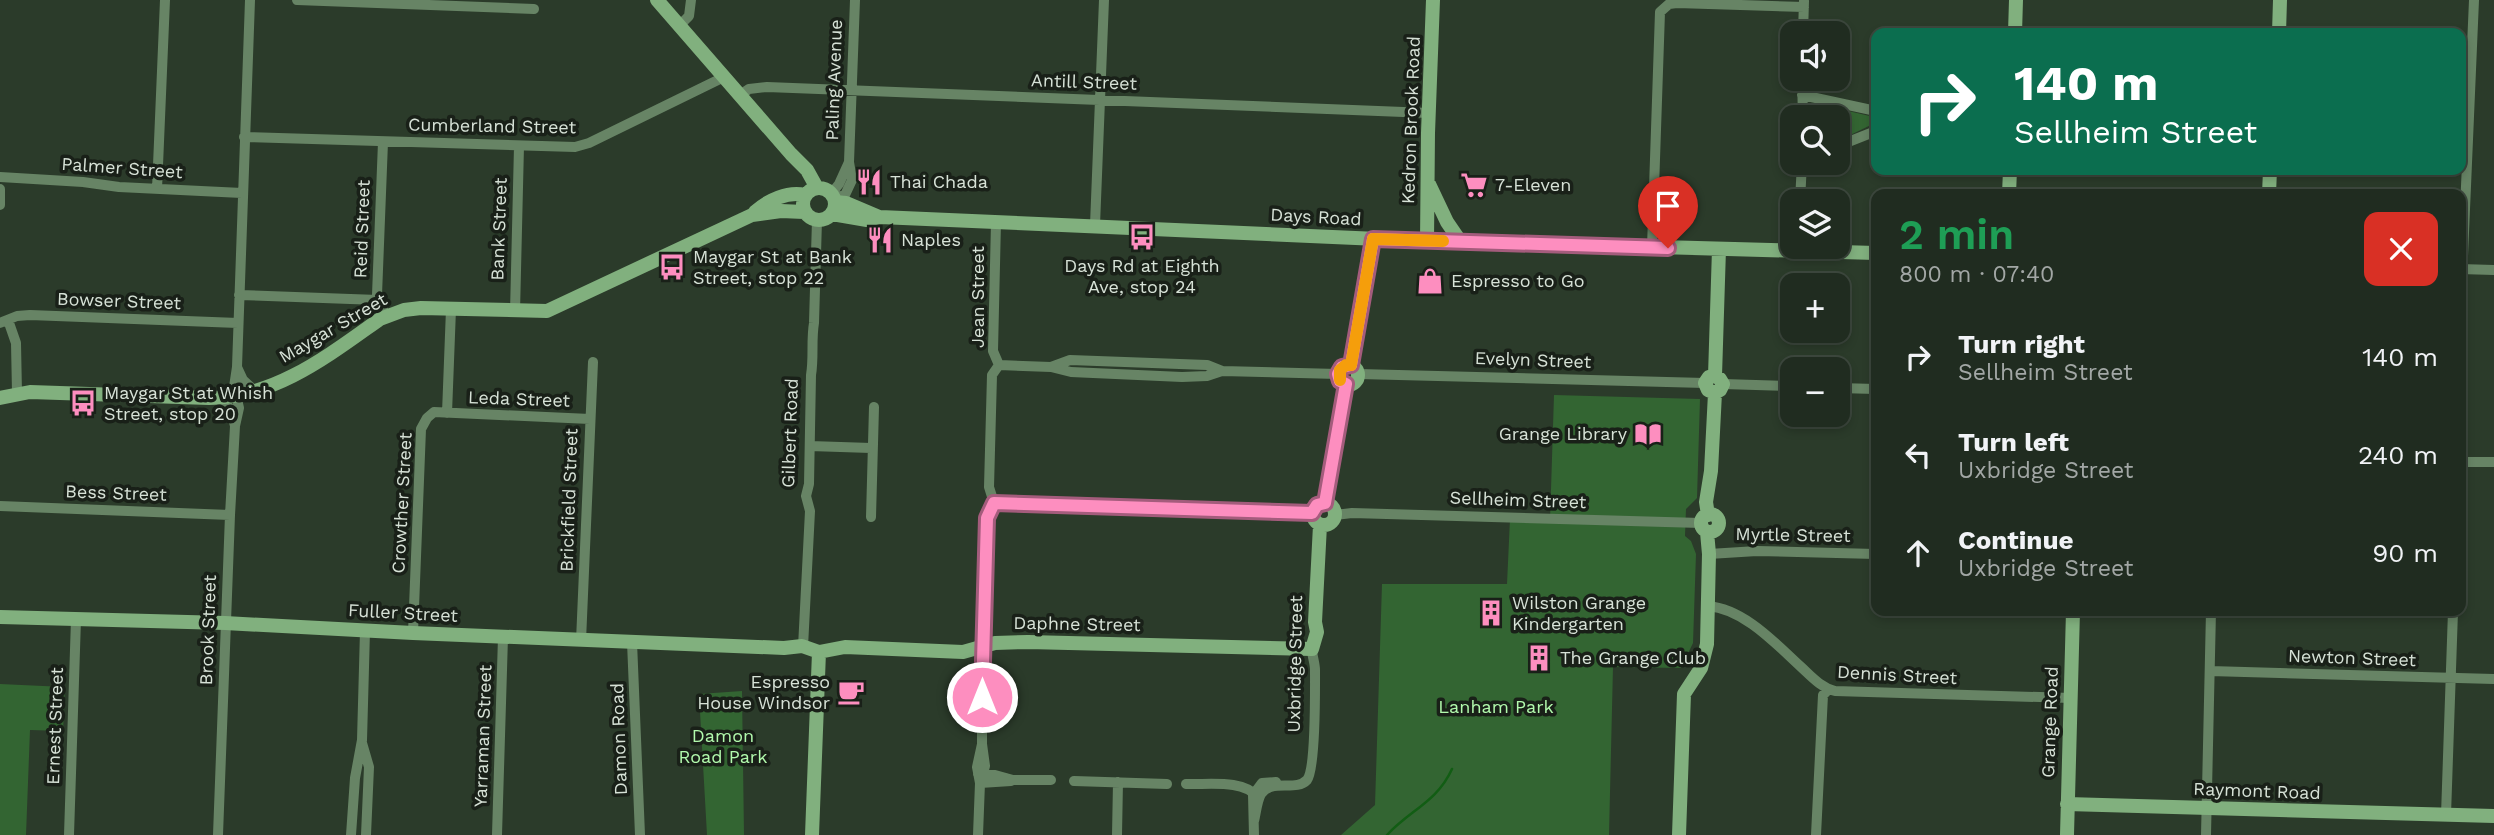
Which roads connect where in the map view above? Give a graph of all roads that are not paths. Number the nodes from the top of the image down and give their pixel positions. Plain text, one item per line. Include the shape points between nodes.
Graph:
1 (165, 0) edge
2 (250, 0) edge
3 (297, 0) edge
4 (657, 0) edge
5 (691, 0) edge
6 (855, 0) edge
7 (1104, 0) edge
8 (1433, 0) edge
9 (2016, 0) edge
10 (2280, 0) edge
11 (2474, 0) edge
12 (333, 1) edge
13 (1668, 2) edge
14 (1804, 3) edge
15 (470, 4) edge
16 (534, 9) dead end
17 (1803, 21) edge
18 (680, 26) junction
19 (2015, 28) edge
20 (2279, 28) edge
21 (724, 77) junction
22 (852, 90) junction
23 (1802, 91) edge
24 (740, 95) junction
25 (1802, 95) junction
26 (1100, 100) junction
27 (1802, 105) edge
28 (2466, 108) edge
29 (1871, 110) edge
30 (1429, 113) junction
31 (1871, 133) edge
32 (244, 136) junction
33 (1850, 141) edge
34 (383, 142) junction
35 (519, 146) junction
36 (0, 177) edge
37 (1427, 180) junction
38 (0, 189) edge
39 (157, 189) junction
40 (242, 192) junction
41 (823, 198) junction
42 (0, 205) edge
43 (752, 215) junction
44 (810, 216) junction
45 (996, 222) junction
46 (1095, 225) junction
47 (1373, 239) junction
48 (1427, 241) junction
49 (1460, 241) junction
50 (1653, 247) junction
51 (1719, 249) junction
52 (1780, 249) edge
53 (1850, 252) edge
54 (1871, 253) edge
55 (2466, 269) edge
56 (2494, 270) edge
57 (239, 295) junction
58 (378, 300) junction
59 (451, 309) junction
60 (514, 312) junction
61 (386, 316) junction
62 (3, 320) edge
63 (238, 323) junction
64 (593, 362) dead end
65 (999, 365) junction
66 (237, 367) junction
67 (1355, 370) junction
68 (1342, 379) junction
69 (1714, 384) junction
70 (1780, 386) edge
71 (1850, 388) edge
72 (1871, 389) edge
73 (255, 391) junction
74 (17, 393) junction
75 (230, 397) junction
76 (0, 398) edge
77 (874, 407) dead end
78 (447, 413) junction
79 (590, 419) junction
80 (810, 446) junction
81 (871, 448) junction
82 (2466, 462) edge
83 (2494, 462) edge
84 (994, 503) junction
85 (1325, 503) junction
86 (0, 506) edge
87 (230, 515) junction
88 (1335, 515) junction
89 (872, 517) dead end
90 (1316, 519) junction
91 (1705, 523) junction
92 (1709, 554) junction
93 (1871, 554) edge
94 (1708, 606) junction
95 (2073, 616) edge
96 (2211, 616) edge
97 (2453, 616) edge
98 (0, 617) edge
99 (76, 619) junction
100 (225, 623) junction
101 (365, 631) junction
102 (413, 634) junction
103 (503, 638) junction
104 (581, 641) junction
105 (632, 642) junction
106 (803, 647) junction
107 (982, 647) junction
108 (1311, 649) junction
109 (819, 652) junction
110 (2210, 671) junction
111 (2451, 678) junction
112 (2494, 679) edge
113 (1829, 689) junction
114 (2071, 698) junction
115 (362, 740) junction
116 (981, 777) junction
117 (1051, 780) dead end
118 (1074, 781) dead end
119 (1118, 782) junction
120 (1167, 783) dead end
121 (1186, 784) dead end
122 (1257, 793) junction
123 (2067, 804) junction
124 (2206, 809) junction
125 (2446, 816) junction
126 (2494, 816) edge
127 (2494, 824) edge
128 (69, 835) edge
129 (218, 835) edge
130 (351, 835) edge
131 (366, 835) edge
132 (497, 835) edge
133 (640, 835) edge
134 (812, 835) edge
135 (978, 835) edge
136 (1117, 835) edge
137 (1254, 835) edge
138 (1679, 835) edge
139 (1816, 835) edge
140 (2067, 835) edge
141 (2206, 835) edge

1 - 39 street
2 - 32 street, Brook Street
3 - 12 street
4 - 18 main road
5 - 18 street via 690,16
6 - 22 street, Paling Avenue
7 - 26 street
8 - 30 main road, Kedron Brook Road
9 - 19 main road
10 - 20 main road
11 - 28 street
12 - 15 street
13 - 14 street
13 - 50 street via 1660,18
14 - 17 street
15 - 16 street
18 - 21 main road
21 - 24 main road
21 - 35 street, Cumberland Street via 582,146
22 - 24 street, Antill Street via 760,87
22 - 26 street, Antill Street
22 - 41 street, Paling Avenue via 849,162 839,184
23 - 25 street
24 - 41 main road
25 - 27 street
25 - 29 street
26 - 30 street, Antill Street
26 - 46 street
30 - 37 main road, Kedron Brook Road
31 - 33 street
32 - 34 street, Cumberland Street
32 - 40 street, Brook Street
34 - 35 street, Cumberland Street
34 - 58 street, Reid Street
35 - 60 street, Bank Street
36 - 39 street, Palmer Street
37 - 48 main road, Kedron Brook Road
37 - 49 main road
38 - 42 street
39 - 40 street, Palmer Street
40 - 57 street, Brook Street
41 - 43 main road, Maygar Street via 796,193 761,206
41 - 44 main road via 825,219
41 - 44 main road via 802,203
41 - 45 main road, Days Road via 880,217
43 - 44 main road, Maygar Street via 781,211
43 - 60 main road, Maygar Street via 554,309
44 - 80 street, Gilbert Road via 814,323
45 - 46 main road, Days Road
45 - 65 street, Jean Street via 993,351
46 - 47 main road, Days Road
47 - 48 main road, Days Road
47 - 67 main road
48 - 49 main road, Days Road
49 - 50 main road, Days Road
50 - 51 main road, Days Road
51 - 52 main road, Days Road
51 - 69 main road
53 - 54 main road, Days Road
55 - 56 street
57 - 58 street
57 - 63 street, Brook Street
58 - 61 street, Reid Street
59 - 60 main road, Maygar Street
59 - 61 main road, Maygar Street via 409,309
59 - 78 street
61 - 73 main road, Maygar Street via 308,369
62 - 63 street, Bowser Street via 30,315
62 - 74 street via 16,342
63 - 66 street, Brook Street
64 - 79 street, Brickfield Street
65 - 68 street via 1051,368 1070,360 1208,365 1222,371
65 - 84 street, Jean Street via 992,375 989,487
66 - 73 street
66 - 75 street, Brook Street
67 - 68 main road via 1355,382
67 - 69 street, Evelyn Street
68 - 85 main road
69 - 70 street, Evelyn Street
69 - 91 main road via 1712,471
71 - 72 street
73 - 75 main road, Maygar Street
74 - 75 main road, Maygar Street
74 - 76 main road, Maygar Street
75 - 87 street, Brook Street via 239,415
77 - 81 street
78 - 79 street, Leda Street
78 - 102 street, Crowther Street via 434,412 421,429
79 - 104 street, Brickfield Street
80 - 81 street
80 - 106 street, Gilbert Road
81 - 89 street
82 - 83 street
84 - 90 street
84 - 107 street, Jean Street via 987,518
85 - 88 main road
85 - 90 main road via 1317,505
86 - 87 street, Bess Street
87 - 100 street, Brook Street
88 - 90 main road via 1330,524
88 - 91 street, Sellheim Street
90 - 108 main road, Uxbridge Street via 1317,632
91 - 92 main road
92 - 93 street, Myrtle Street
92 - 94 main road
94 - 113 street, Dennis Street via 1748,622
94 - 138 main road via 1705,658 1684,694
95 - 114 main road, Grange Road
96 - 110 street
97 - 111 street
98 - 99 main road, Fuller Street
99 - 100 main road, Fuller Street
99 - 128 street, Ernest Street
100 - 101 main road, Fuller Street
100 - 129 street, Brook Street
101 - 102 main road, Fuller Street
101 - 115 street
102 - 103 main road, Fuller Street
103 - 104 main road, Fuller Street
103 - 132 street, Yarraman Street
104 - 105 main road, Fuller Street
105 - 106 main road, Fuller Street
105 - 133 street, Damon Road
106 - 109 main road, Daphne Street
107 - 108 main road, Daphne Street via 1042,642
107 - 109 main road, Daphne Street via 963,652 845,647
107 - 116 street, Jean Street via 985,758
108 - 122 street, Uxbridge Street via 1315,666 1310,775 1300,784 1264,782
109 - 134 main road
110 - 111 street, Newton Street
110 - 124 street
111 - 112 street, Newton Street
111 - 125 street
113 - 114 street, Dennis Street
113 - 139 street via 1823,695
114 - 123 main road, Grange Road
115 - 130 street
115 - 131 street via 369,763
116 - 117 street
116 - 135 street, Jean Street
118 - 119 street
119 - 120 street
119 - 136 street
121 - 122 street, Uxbridge Street via 1239,786
122 - 137 street
123 - 124 main road, Raymont Road
123 - 140 main road, Grange Road
124 - 125 main road, Raymont Road
124 - 141 street
125 - 126 main road, Raymont Road
125 - 127 main road, Raymont Road

